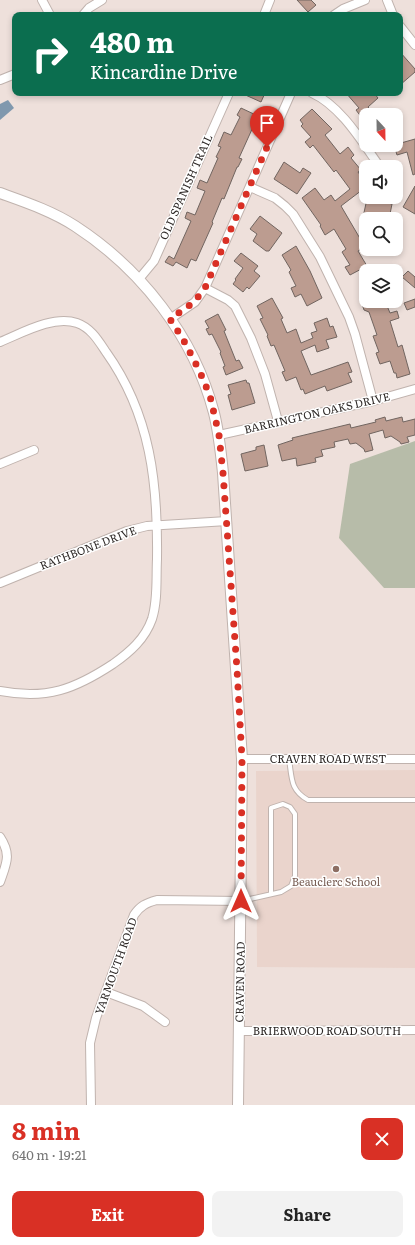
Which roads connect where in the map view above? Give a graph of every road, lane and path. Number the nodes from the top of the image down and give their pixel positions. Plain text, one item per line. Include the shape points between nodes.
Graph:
1 (42, 0) edge
2 (102, 0) edge
3 (270, 0) edge
4 (366, 0) edge
5 (387, 0) edge
6 (48, 12) edge
7 (86, 12) edge
8 (265, 12) edge
9 (338, 12) edge
10 (393, 12) edge
11 (403, 30) edge
12 (415, 45) edge
13 (12, 75) edge
14 (0, 80) edge
15 (228, 96) edge
16 (289, 96) edge
17 (319, 96) edge
18 (375, 160) edge
19 (250, 187) junction
20 (0, 193) edge
21 (139, 279) junction
22 (205, 288) junction
23 (170, 319) junction
24 (0, 342) edge
25 (415, 389) edge
26 (373, 400) junction
27 (278, 421) junction
28 (219, 435) junction
29 (34, 450) dead end
30 (0, 464) edge
31 (227, 521) junction
32 (157, 525) junction
33 (0, 583) edge
34 (0, 691) edge
35 (242, 759) junction
36 (289, 759) junction
37 (415, 759) edge
38 (415, 800) edge
39 (0, 837) edge
40 (0, 882) edge
41 (271, 894) junction
42 (241, 901) junction
43 (106, 992) junction
44 (165, 1022) dead end
45 (415, 1030) edge
46 (239, 1031) junction
47 (90, 1105) edge
48 (238, 1105) edge

1 - 6 street
2 - 7 street
3 - 8 street
4 - 9 street
5 - 10 street
11 - 12 street
13 - 14 street
15 - 21 street, OLD SPANISH TRAIL via 154,261
16 - 19 street
17 - 18 street via 330,104 354,131
19 - 22 street
19 - 26 street via 275,198 293,214 320,257 355,334
20 - 21 street, CRAVEN ROAD via 38,207 74,225 107,249
21 - 23 street, CRAVEN ROAD
22 - 23 street via 194,302
22 - 27 street via 235,306 265,374
23 - 28 street, CRAVEN ROAD via 200,372 210,396
24 - 32 street via 59,320 68,320 86,327 93,334 129,388 140,416 154,477
25 - 26 street, BARRINGTON OAKS DRIVE
26 - 27 street, BARRINGTON OAKS DRIVE
27 - 28 street, BARRINGTON OAKS DRIVE
28 - 31 street, CRAVEN ROAD
29 - 30 street
31 - 32 street, RATHBONE DRIVE
31 - 35 street, CRAVEN ROAD
32 - 33 street, RATHBONE DRIVE via 127,531
32 - 34 street via 156,602 152,619 137,645 93,677 70,688 47,694
35 - 36 street, CRAVEN ROAD WEST
35 - 42 street, CRAVEN ROAD
36 - 37 street, CRAVEN ROAD WEST
36 - 38 lane via 294,788 300,796 308,800
39 - 40 street via 8,855
41 - 41 lane via 291,886 295,876 294,814 290,807 283,804 272,808
41 - 42 lane
42 - 43 street, YARMOUTH ROAD via 157,900 146,903 134,915
42 - 46 street, CRAVEN ROAD
43 - 44 street via 143,1006
43 - 47 street, YARMOUTH ROAD via 90,1043
45 - 46 street, BRIERWOOD ROAD SOUTH
46 - 48 street, CRAVEN ROAD

